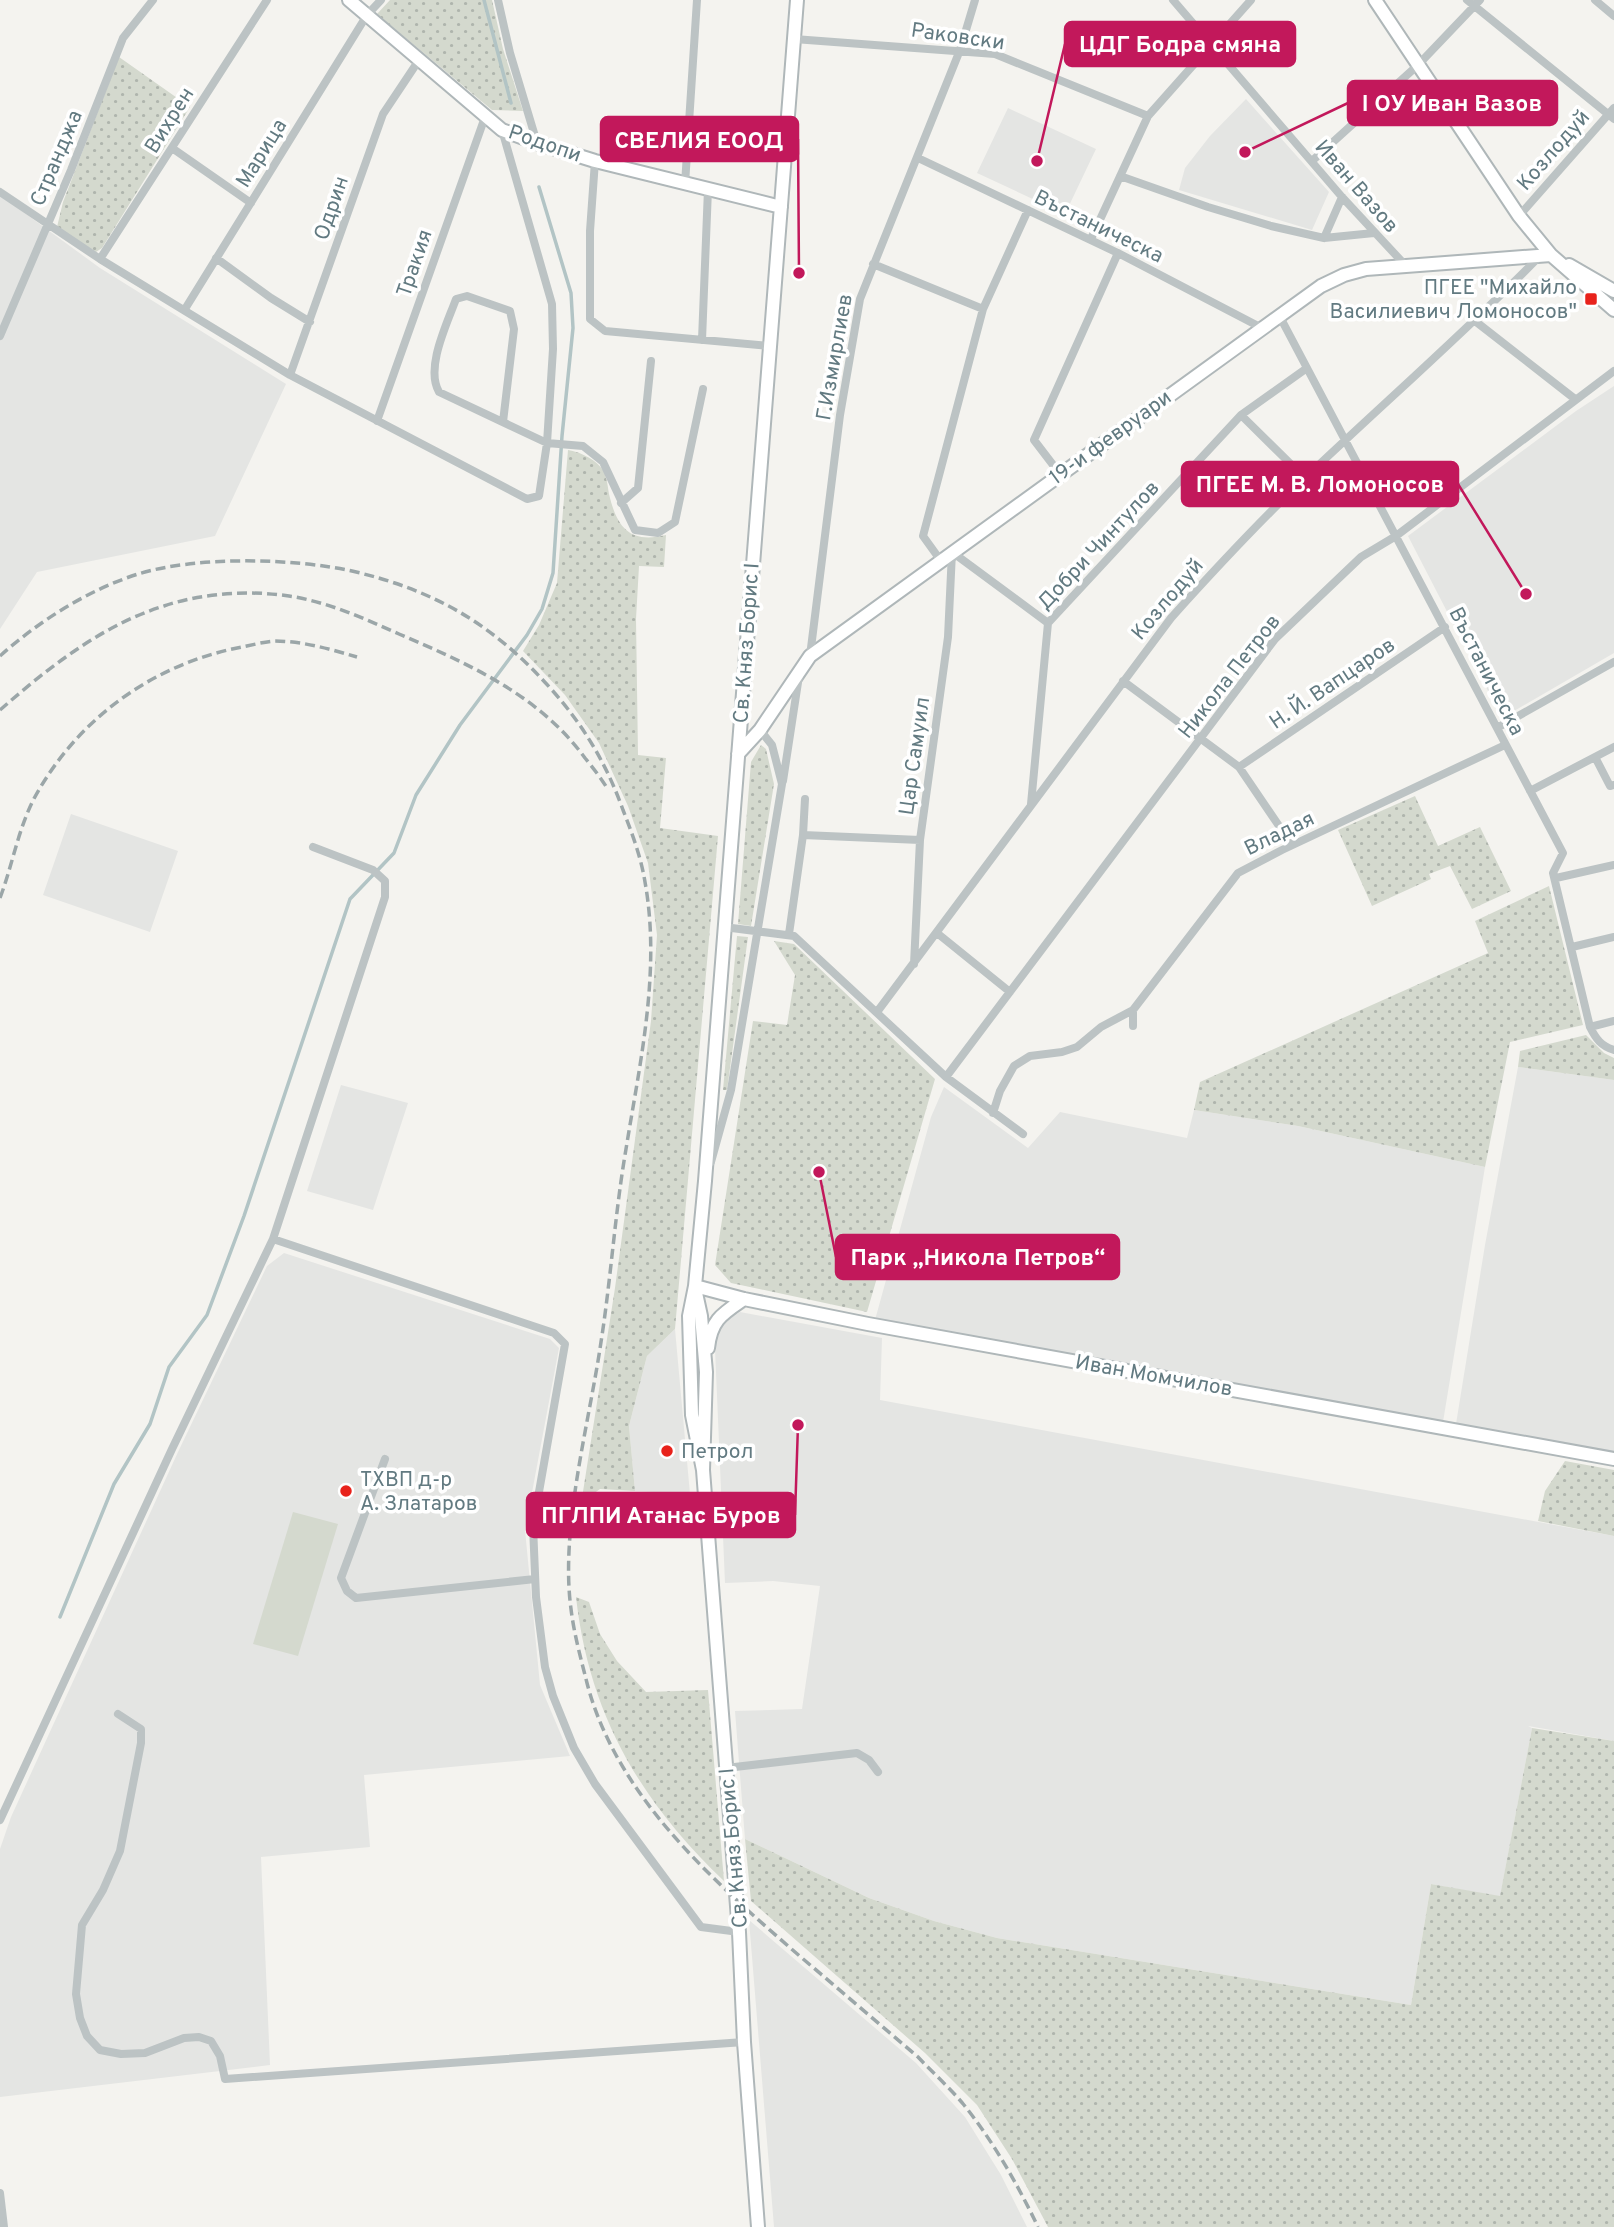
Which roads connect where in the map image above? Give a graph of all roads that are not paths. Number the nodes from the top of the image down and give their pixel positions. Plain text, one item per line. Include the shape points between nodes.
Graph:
1 (153, 0) edge
2 (267, 0) edge
3 (349, 0) edge
4 (381, 0) edge
5 (498, 0) edge
6 (697, 0) edge
7 (797, 0) edge
8 (975, 0) edge
9 (1173, 0) edge
10 (1251, 0) edge
11 (1375, 0) edge
12 (1467, 0) edge
13 (1595, 0) edge
14 (1477, 4) edge
15 (367, 15) junction
16 (1614, 16) edge
17 (794, 39) junction
18 (1211, 43) junction
19 (960, 50) junction
20 (419, 60) junction
21 (1418, 65) junction
22 (1612, 113) edge
23 (1148, 116) junction
24 (485, 117) junction
25 (502, 130) junction
26 (537, 143) junction
27 (173, 148) junction
28 (918, 158) junction
29 (596, 161) junction
30 (1312, 161) junction
31 (1120, 176) junction
32 (685, 184) junction
33 (708, 189) junction
34 (0, 192) edge
35 (1342, 197) junction
36 (251, 203) junction
37 (781, 207) junction
38 (1028, 210) junction
39 (1519, 216) junction
40 (47, 225) junction
41 (1374, 233) junction
42 (1324, 238) junction
43 (1091, 239) junction
44 (1118, 253) junction
45 (1545, 256) junction
46 (216, 258) junction
47 (100, 259) junction
48 (873, 264) junction
49 (1407, 267) junction
50 (1614, 291) edge
51 (185, 309) junction
52 (983, 309) junction
53 (1614, 310) edge
54 (1279, 315) junction
55 (310, 321) junction
56 (1475, 321) junction
57 (1262, 328) junction
58 (0, 336) edge
59 (702, 340) junction
60 (770, 346) junction
61 (651, 361) dead end
62 (1307, 369) junction
63 (1614, 370) edge
64 (290, 375) junction
65 (704, 388) dead end
66 (1575, 398) junction
67 (1241, 415) junction
68 (377, 421) junction
69 (503, 422) junction
70 (1346, 440) junction
71 (547, 443) junction
72 (1059, 474) junction
73 (1305, 478) junction
74 (621, 503) junction
75 (1396, 536) junction
76 (952, 552) junction
77 (941, 561) junction
78 (1048, 623) junction
79 (1445, 627) junction
80 (810, 656) junction
81 (1614, 662) edge
82 (799, 673) junction
83 (1124, 681) junction
84 (1497, 729) junction
85 (760, 730) junction
86 (1202, 738) junction
87 (1506, 745) junction
88 (1614, 747) edge
89 (738, 754) junction
90 (1595, 757) junction
91 (1239, 767) junction
92 (782, 784) junction
93 (1612, 786) edge
94 (1530, 791) junction
95 (805, 799) dead end
96 (1031, 805) junction
97 (803, 835) junction
98 (920, 840) junction
99 (1293, 845) junction
100 (313, 847) dead end
101 (1614, 864) edge
102 (1556, 878) junction
103 (724, 927) junction
104 (758, 932) junction
105 (937, 933) junction
106 (789, 934) junction
107 (1614, 937) edge
108 (1572, 947) junction
109 (914, 964) junction
110 (1010, 992) junction
111 (1133, 1010) junction
112 (877, 1013) junction
113 (1614, 1021) edge
114 (1133, 1026) dead end
115 (1590, 1027) junction
116 (1614, 1050) edge
117 (946, 1077) junction
118 (993, 1113) junction
119 (1023, 1134) dead end
120 (705, 1181) junction
121 (273, 1239) junction
122 (695, 1286) junction
123 (744, 1299) junction
124 (706, 1372) junction
125 (384, 1459) dead end
126 (1614, 1459) edge
127 (703, 1470) junction
128 (535, 1579) junction
129 (118, 1713) dead end
130 (726, 1768) junction
131 (878, 1772) dead end
132 (0, 1820) edge
133 (739, 1932) junction
134 (744, 2042) junction
135 (0, 2193) edge
136 (4, 2227) edge
137 (758, 2227) edge

1 - 40 street, Странджа via 124,38
2 - 27 street, Вихрен
3 - 15 street, Родопи
4 - 15 street, Марица
5 - 26 street
6 - 32 street
7 - 17 street, Св. Княз Борис I
8 - 19 street, Г.Измирлиев
9 - 18 street, Иван Вазов
10 - 18 street
11 - 21 street
12 - 14 street
13 - 16 street
14 - 21 street
14 - 22 street
15 - 20 street, Родопи
15 - 36 street, Марица
17 - 19 street, Раковски
17 - 37 street, Св. Княз Борис I
18 - 23 street
18 - 30 street, Иван Вазов
19 - 23 street, Раковски via 995,54
19 - 28 street, Г.Измирлиев
20 - 24 street, Родопи
20 - 55 street, Одрин via 383,114
21 - 30 street
21 - 39 street
22 - 39 street, Козлодуй
23 - 31 street
24 - 25 street, Родопи
24 - 68 street, Тракия
25 - 26 street, Родопи
25 - 71 street via 552,304
26 - 29 street, Родопи
27 - 36 street
27 - 47 street, Вихрен
28 - 38 street, Въстаническа
28 - 48 street, Г.Измирлиев
29 - 32 street, Родопи
29 - 59 street via 590,318 605,331
30 - 35 street, Иван Вазов
31 - 42 street via 1208,207
31 - 43 street
32 - 33 street, Родопи
33 - 37 street, Родопи
33 - 59 street
34 - 40 street
35 - 41 street, Иван Вазов
35 - 42 street
36 - 46 street, Марица
37 - 60 street, Св. Княз Борис I
38 - 43 street, Въстаническа
38 - 52 street
39 - 45 street
40 - 47 street
40 - 58 street, Странджа
41 - 42 street
41 - 49 street, Иван Вазов
43 - 44 street, Въстаническа
44 - 57 street, Въстаническа
44 - 72 street via 1034,440
45 - 49 street, 19-и февруари
45 - 50 street
45 - 53 street
45 - 56 street, Козлодуй
46 - 51 street, Марица
46 - 55 street
47 - 51 street
48 - 52 street
48 - 80 street, Г.Измирлиев via 859,299
49 - 54 street, 19-и февруари via 1344,275
51 - 64 street
52 - 77 street via 923,536
54 - 57 street, 19-и февруари
54 - 62 street, Въстаническа
55 - 64 street, Одрин
56 - 66 street
56 - 70 street, Козлодуй
57 - 72 street, 19-и февруари
59 - 60 street
60 - 89 street, Св. Княз Борис I
61 - 74 street via 638,488
62 - 67 street, Добри Чинтулов
62 - 70 street, Въстаническа
63 - 66 street, Никола Петров
64 - 68 street
65 - 74 street via 675,522 658,533 635,530
66 - 75 street, Никола Петров
67 - 73 street
67 - 78 street, Добри Чинтулов
68 - 71 street via 527,499 539,496
69 - 69 street via 514,329 510,311 467,296 456,299 434,363 434,384 439,392
69 - 71 street
70 - 73 street, Козлодуй
70 - 75 street, Въстаническа
71 - 74 street via 583,446 603,462
72 - 76 street, 19-и февруари
73 - 83 street, Козлодуй via 1171,618
75 - 79 street, Въстаническа
75 - 86 street, Никола Петров via 1361,557 1275,639
76 - 77 street, 19-и февруари
76 - 78 street
76 - 98 street, Цар Самуил via 948,637
77 - 80 street, 19-и февруари
78 - 96 street, Добри Чинтулов
79 - 84 street, Въстаническа
79 - 91 street, Н. Й. Вапцаров
80 - 82 street, 19-и февруари
81 - 84 street
82 - 85 street, 19-и февруари
82 - 92 street
83 - 86 street
83 - 96 street, Козлодуй
84 - 87 street, Въстаническа
85 - 89 street, 19-и февруари
85 - 92 street via 772,745
86 - 91 street
86 - 110 street, Никола Петров
87 - 94 street, Въстаническа
87 - 99 street, Владая
88 - 90 street
89 - 103 street, Св. Княз Борис I
90 - 93 street
90 - 94 street
91 - 99 street
92 - 104 street
94 - 102 street, Въстаническа via 1563,853 1553,873
95 - 97 street
96 - 105 street, Козлодуй
97 - 98 street
97 - 106 street
98 - 109 street, Цар Самуил
99 - 111 street, Владая via 1238,873
100 - 121 street via 373,870 385,881 385,897
101 - 102 street
102 - 108 street, Въстаническа
103 - 104 street
103 - 120 street, Св. Княз Борис I
104 - 106 street
104 - 120 street via 731,1090
105 - 109 street, Козлодуй
105 - 110 street
106 - 112 street
107 - 108 street
108 - 115 street, Въстаническа
109 - 112 street, Козлодуй
110 - 117 street, Никола Петров
111 - 114 street
111 - 118 street via 1077,1047 1030,1056 1014,1066
112 - 117 street
113 - 115 street
115 - 116 street via 1604,1047
117 - 118 street
118 - 119 street
120 - 122 street, Св. Княз Борис I
121 - 128 street via 554,1334 565,1344 533,1526
121 - 132 street
122 - 123 street, Иван Момчилов
122 - 124 street, Св. Княз Борис I
122 - 127 street, Св. Княз Борис I via 689,1316 692,1415
123 - 124 street via 712,1326
123 - 126 street, Иван Момчилов
124 - 127 street, Св. Княз Борис I
125 - 128 street via 341,1578 347,1591 356,1598
127 - 130 street, Св. Княз Борис I
128 - 133 street via 545,1667 574,1748 589,1775 701,1927
129 - 134 street via 141,1729 141,1743 120,1851 82,1925 76,1994 87,2036 100,2050 145,2053 199,2037 211,2041 225,2079
130 - 131 street via 857,1753
130 - 133 street, Св. Княз Борис I
133 - 134 street, Св. Княз Борис I
134 - 137 street, Св. Княз Борис I
135 - 136 street

